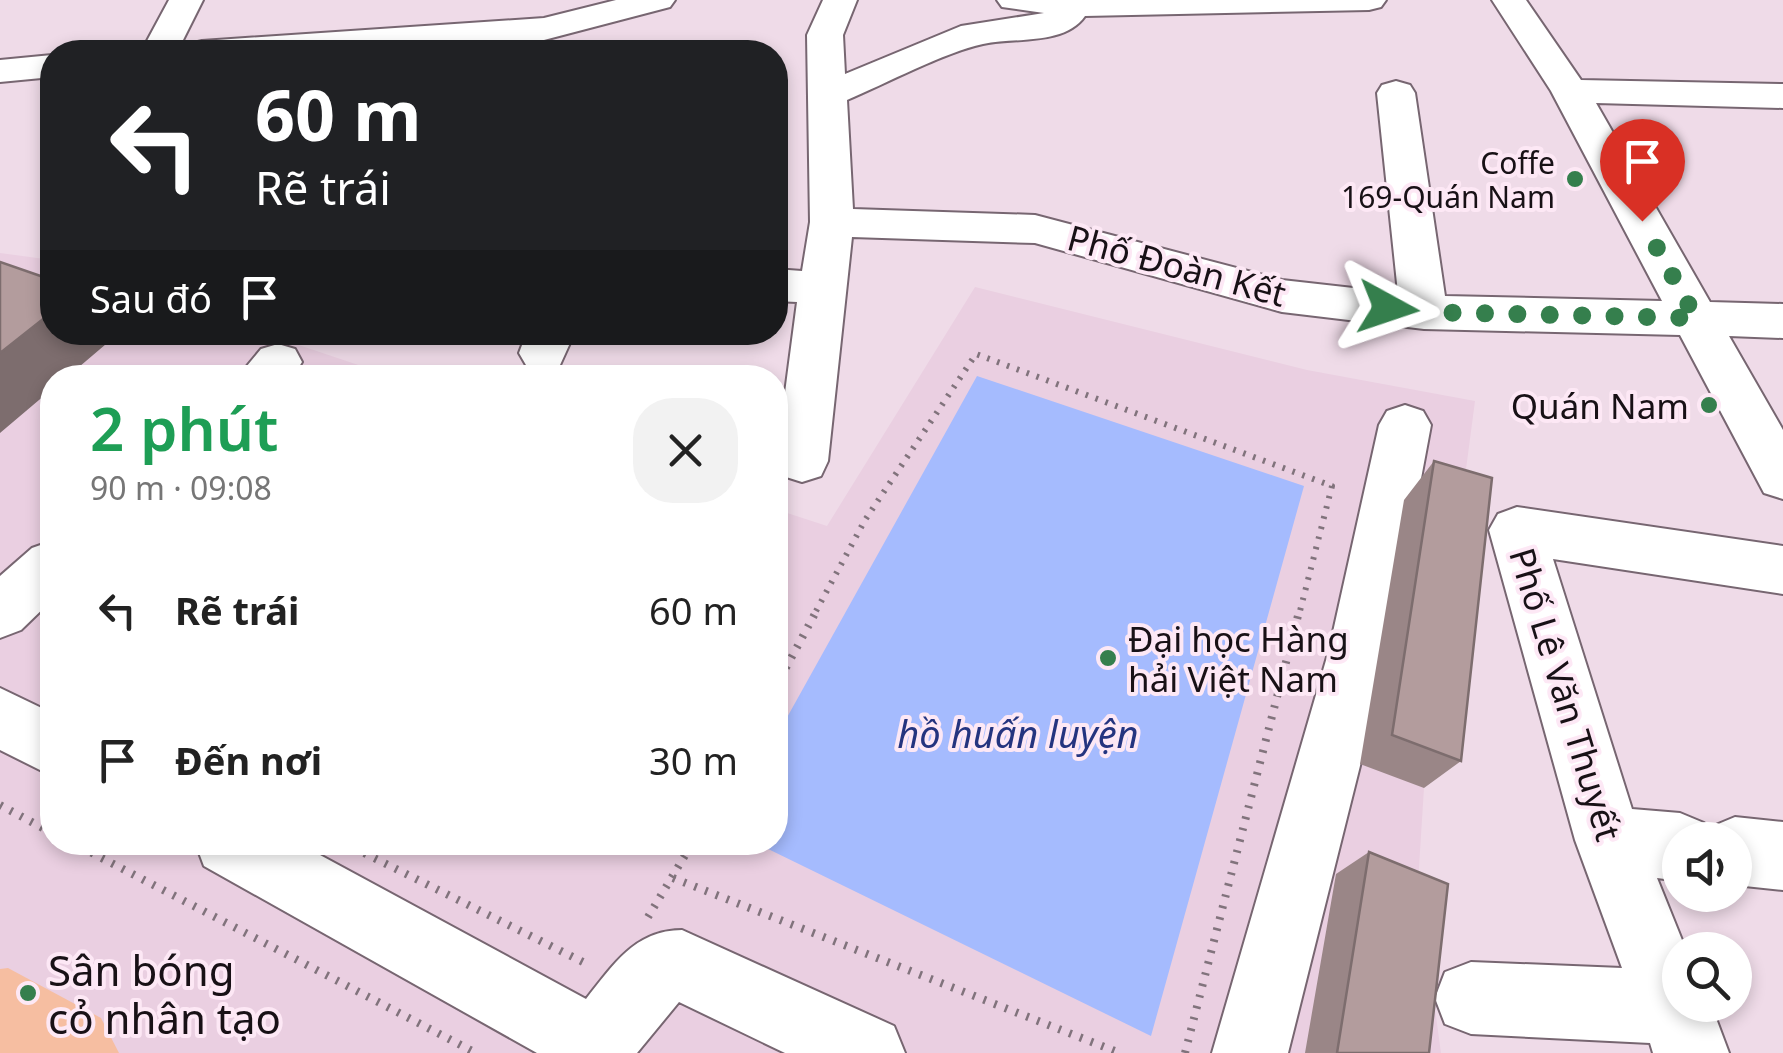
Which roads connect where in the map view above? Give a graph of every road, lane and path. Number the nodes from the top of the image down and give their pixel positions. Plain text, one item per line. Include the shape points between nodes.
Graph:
1 (186, 0) edge
2 (426, 0) edge
3 (658, 0) edge
4 (840, 0) edge
5 (1014, 0) edge
6 (1368, 0) edge
7 (1509, 0) edge
8 (1091, 6) junction
9 (165, 40) edge
10 (419, 40) edge
11 (545, 40) edge
12 (40, 67) edge
13 (0, 71) edge
14 (1570, 91) junction
15 (1396, 93) dead end
16 (829, 94) junction
17 (1783, 96) edge
18 (832, 222) junction
19 (798, 287) edge
20 (1424, 312) junction
21 (1696, 318) junction
22 (1783, 321) edge
23 (1405, 424) dead end
24 (802, 461) dead end
25 (1783, 478) edge
26 (1783, 570) edge
27 (40, 576) edge
28 (0, 612) edge
29 (788, 663) edge
30 (0, 717) edge
31 (40, 739) edge
32 (0, 805) edge
33 (40, 826) edge
34 (1608, 840) junction
35 (1662, 844) edge
36 (1752, 853) edge
37 (97, 855) edge
38 (251, 855) edge
39 (370, 855) edge
40 (685, 855) edge
41 (1783, 856) edge
42 (673, 878) junction
43 (641, 927) dead end
44 (591, 966) dead end
45 (1471, 998) dead end
46 (1683, 1030) edge
47 (593, 1049) edge
48 (476, 1053) edge
49 (867, 1053) edge
50 (1120, 1053) edge
51 (1185, 1053) edge
52 (1250, 1053) edge

1 - 9 street
2 - 10 street
3 - 11 street
4 - 16 street via 825,34
5 - 8 street
6 - 8 street
7 - 14 street
8 - 16 street via 1041,26 974,34
12 - 13 street
14 - 17 street
14 - 21 street
15 - 20 street
16 - 18 street
18 - 19 street
18 - 20 street, Phố Đoàn Kết via 1036,229 1282,296
19 - 24 street
20 - 21 street, Phố Đoàn Kết
21 - 22 street, Phố Đoàn Kết
21 - 25 street
23 - 52 street via 1359,650
26 - 34 street, Phố Lê Văn Thuyết via 1517,530
27 - 28 street
29 - 51 path via 864,520 976,354 1332,486
30 - 31 street
32 - 33 path
34 - 35 street
34 - 46 street, Phố Lê Văn Thuyết
36 - 41 street
37 - 48 path
38 - 47 street
39 - 44 path
40 - 42 path
42 - 43 path
42 - 50 path
45 - 46 street
47 - 49 street via 651,976 664,966 682,966

